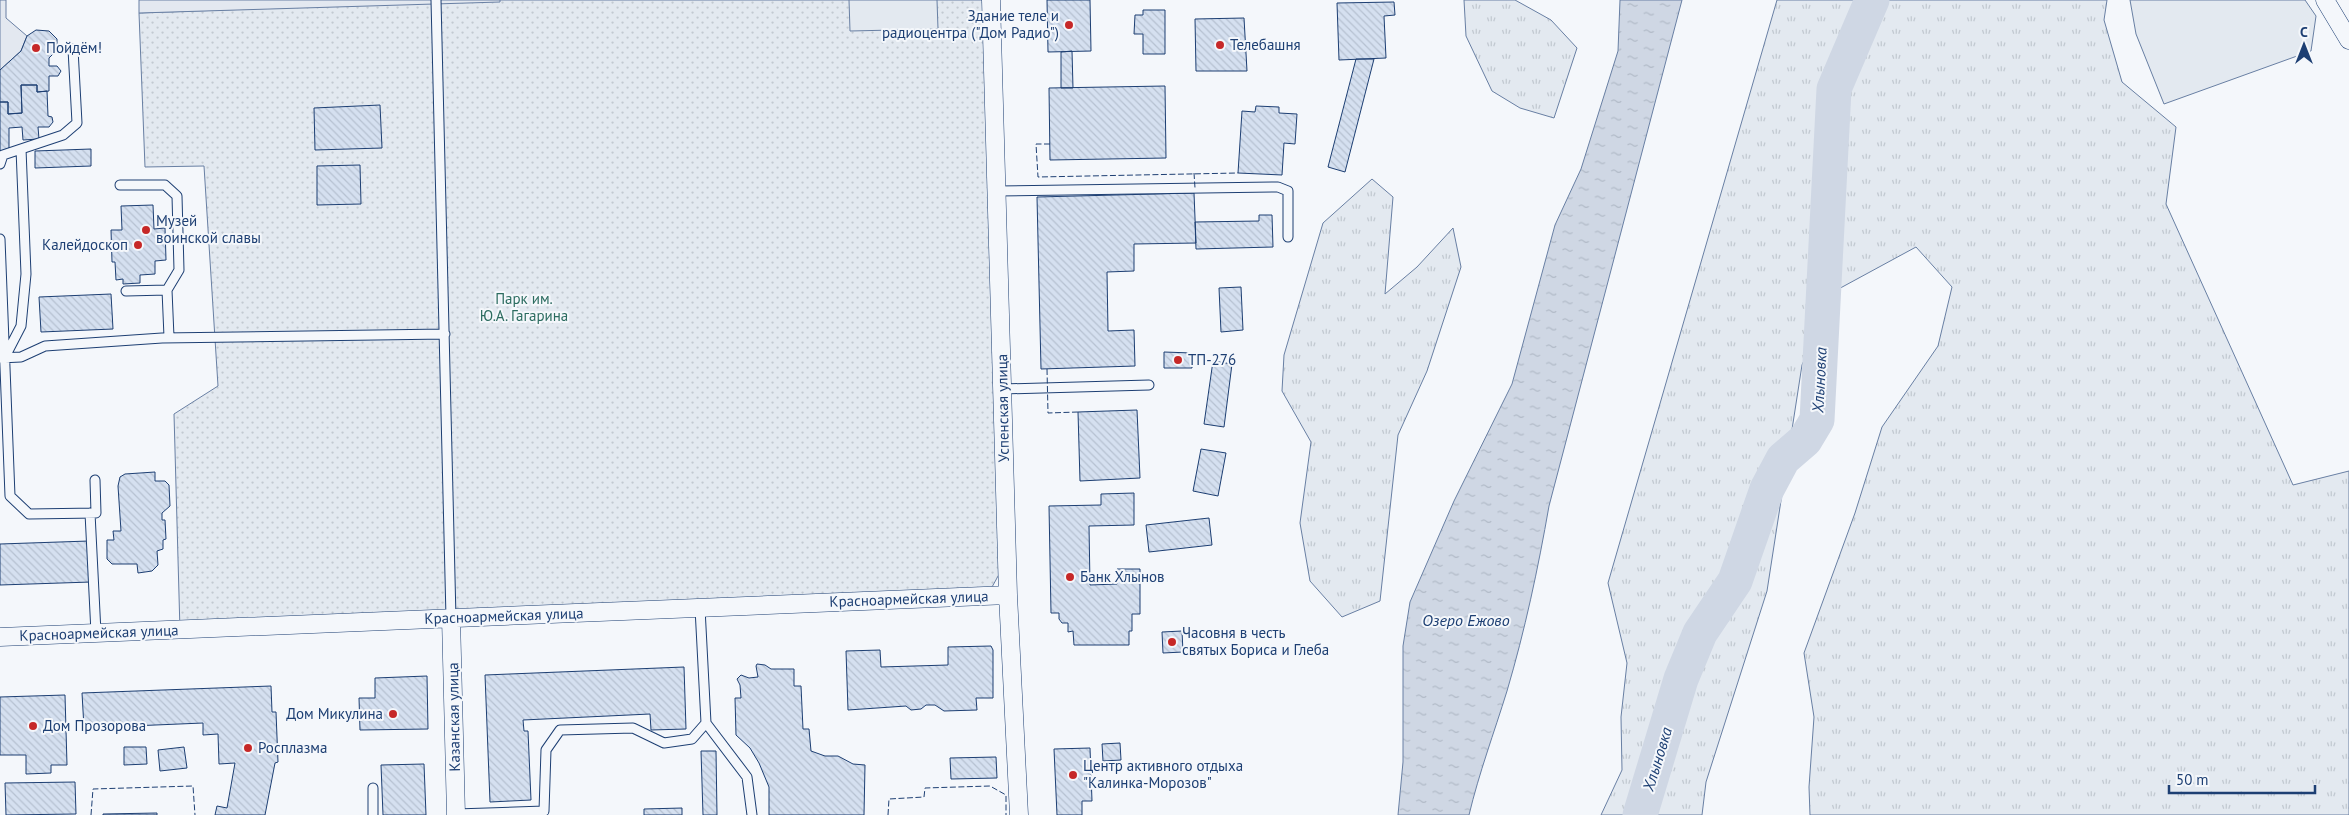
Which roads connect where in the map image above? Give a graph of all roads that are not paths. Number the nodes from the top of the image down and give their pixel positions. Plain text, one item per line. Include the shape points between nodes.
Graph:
1 (436, 0) edge
2 (991, 0) edge
3 (2325, 0) edge
4 (2349, 40) edge
5 (73, 49) dead end
6 (21, 149) junction
7 (0, 164) edge
8 (120, 185) dead end
9 (997, 191) junction
10 (1288, 237) dead end
11 (0, 239) edge
12 (167, 290) junction
13 (126, 291) dead end
14 (444, 334) junction
15 (169, 337) junction
16 (2, 358) edge
17 (1148, 385) dead end
18 (1002, 389) junction
19 (95, 480) dead end
20 (90, 513) junction
21 (1008, 595) junction
22 (700, 608) junction
23 (451, 618) junction
24 (96, 633) junction
25 (0, 637) edge
26 (706, 724) junction
27 (373, 788) dead end
28 (456, 814) edge
29 (374, 815) edge
30 (752, 815) edge
31 (1020, 815) edge

1 - 14 lane
2 - 9 street, Успенская улица
3 - 4 street
5 - 6 lane via 77,123 62,135
6 - 7 lane via 3,155
6 - 16 lane via 26,274 21,326
8 - 12 lane via 165,184 176,196 179,270
9 - 10 lane via 1278,187 1288,191
9 - 18 street, Успенская улица
11 - 16 lane
12 - 13 lane
12 - 15 lane
14 - 15 lane
14 - 23 lane
15 - 16 lane via 45,346 21,357
16 - 20 lane via 10,496 29,514
17 - 18 lane
18 - 21 street, Успенская улица
19 - 20 lane via 96,513
20 - 24 lane
21 - 22 street, Красноармейская улица
21 - 31 street, Успенская улица
22 - 23 street, Красноармейская улица
22 - 26 lane
23 - 24 street, Красноармейская улица
23 - 28 street, Казанская улица
24 - 25 street, Красноармейская улица
26 - 28 lane via 692,739 664,743 633,728 560,730 546,750 544,811
26 - 30 lane via 747,777
27 - 29 lane

